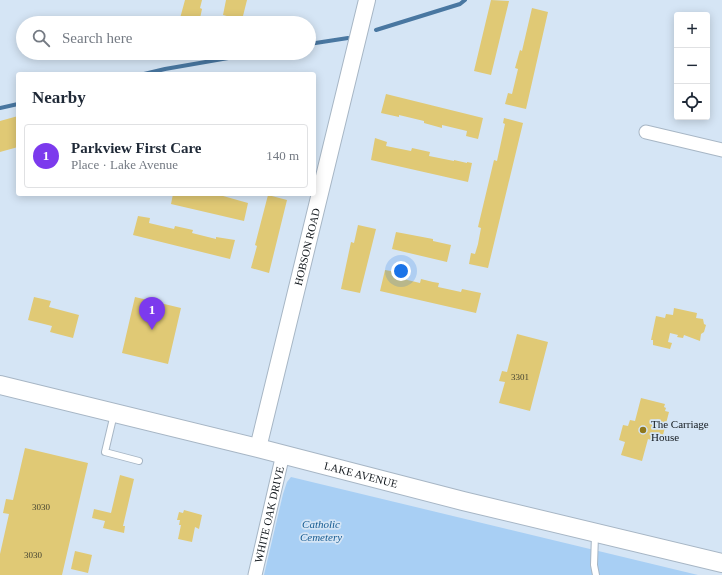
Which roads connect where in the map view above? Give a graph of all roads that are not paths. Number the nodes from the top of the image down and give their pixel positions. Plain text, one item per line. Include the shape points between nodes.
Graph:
1 (367, 0) edge
2 (646, 132) dead end
3 (722, 150) edge
4 (0, 385) edge
5 (114, 413) junction
6 (258, 448) junction
7 (283, 454) junction
8 (139, 461) dead end
9 (594, 534) junction
10 (722, 564) edge
11 (255, 575) edge
12 (596, 575) edge

1 - 6 street, HOBSON ROAD
2 - 3 street
4 - 5 main road, LAKE AVENUE
5 - 6 main road, LAKE AVENUE
5 - 8 lane via 105,452
6 - 7 main road, LAKE AVENUE
7 - 9 main road, LAKE AVENUE
7 - 11 street, WHITE OAK DRIVE
9 - 10 main road, LAKE AVENUE
9 - 12 lane

